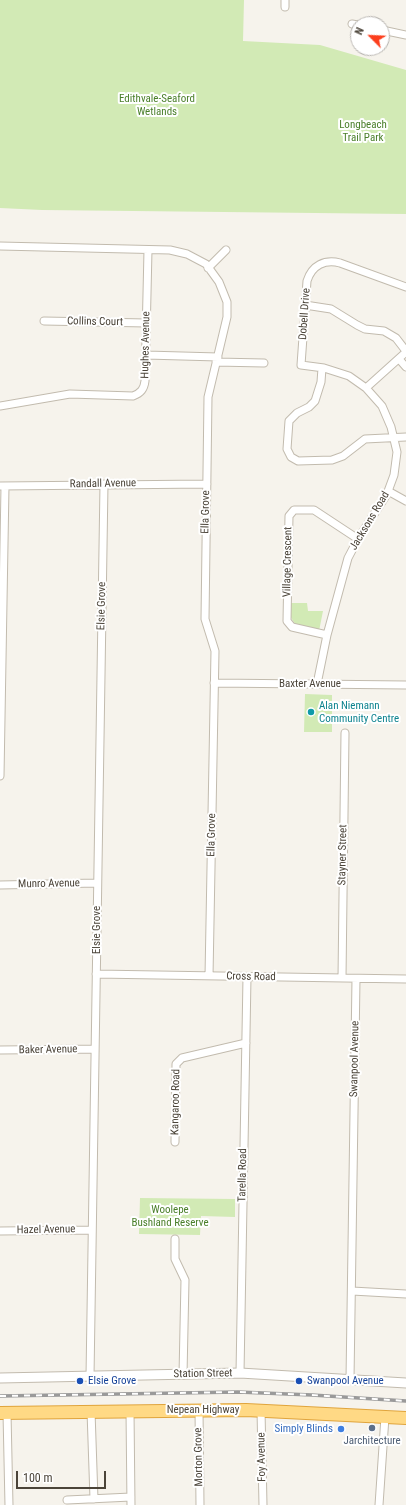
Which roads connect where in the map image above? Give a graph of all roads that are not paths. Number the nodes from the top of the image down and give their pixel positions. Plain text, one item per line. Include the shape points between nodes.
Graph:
1 (390, 32) edge
2 (406, 35) edge
3 (0, 246) edge
4 (148, 250) junction
5 (226, 250) dead end
6 (208, 268) junction
7 (406, 287) edge
8 (305, 305) junction
9 (44, 321) dead end
10 (146, 323) junction
11 (406, 351) edge
12 (146, 355) junction
13 (399, 358) junction
14 (217, 359) junction
15 (264, 363) dead end
16 (301, 365) joint
17 (406, 367) edge
18 (322, 368) junction
19 (366, 388) junction
20 (0, 406) edge
21 (394, 437) junction
22 (406, 437) edge
23 (104, 484) junction
24 (207, 484) junction
25 (2, 486) edge
26 (388, 491) junction
27 (406, 501) edge
28 (358, 538) junction
29 (327, 635) junction
30 (214, 683) junction
31 (320, 684) junction
32 (406, 684) edge
33 (345, 733) dead end
34 (0, 776) edge
35 (97, 884) junction
36 (0, 885) edge
37 (96, 974) junction
38 (209, 976) junction
39 (247, 977) junction
40 (342, 978) junction
41 (356, 978) junction
42 (406, 979) edge
43 (246, 1043) junction
44 (95, 1049) junction
45 (0, 1050) edge
46 (175, 1142) dead end
47 (92, 1230) junction
48 (0, 1231) edge
49 (175, 1239) dead end
50 (352, 1291) junction
51 (406, 1294) edge
52 (240, 1373) junction
53 (183, 1375) junction
54 (90, 1376) junction
55 (0, 1378) edge
56 (350, 1379) junction
57 (406, 1383) edge
58 (199, 1409) junction
59 (261, 1410) junction
60 (92, 1411) junction
61 (130, 1411) junction
62 (3, 1413) edge
63 (385, 1417) junction
64 (406, 1418) edge
65 (131, 1497) junction
66 (94, 1499) junction
67 (67, 1500) dead end
68 (9, 1505) edge
69 (131, 1505) edge
70 (200, 1505) edge
71 (263, 1505) edge
72 (379, 1505) edge

1 - 2 street
3 - 4 street, Ella Grove
4 - 6 street, Ella Grove via 170,250 187,254 206,264
4 - 10 street, Hughes Avenue
5 - 6 street
6 - 14 street, Ella Grove via 219,282 227,302 227,317
7 - 8 street, Dobell Drive via 340,262 327,262 317,265 310,273 306,284
8 - 11 street via 331,309 365,329 384,331 396,338
8 - 16 street, Dobell Drive
9 - 10 street, Collins Court
10 - 12 street, Hughes Avenue
11 - 13 street
12 - 14 street
12 - 20 street, Hughes Avenue via 144,388 133,396 70,394
13 - 17 street
13 - 19 street
14 - 15 street
14 - 24 street, Ella Grove via 208,397
16 - 18 street, Jacksons Road
18 - 19 street, Jacksons Road via 349,376
18 - 21 street via 315,401 290,421 287,449 291,457 298,461 332,460 343,456 365,439
19 - 21 street, Jacksons Road via 382,406
21 - 22 street
21 - 26 street, Jacksons Road via 397,452 394,475
23 - 24 street, Randall Avenue
23 - 25 street, Randall Avenue
23 - 35 street, Elsie Grove
24 - 30 street, Ella Grove via 205,619 215,651
25 - 34 street
26 - 27 street
26 - 28 street, Jacksons Road
28 - 29 street, Jacksons Road via 348,558
28 - 29 street, Village Crescent via 314,510 294,510 289,516 287,621 292,627
29 - 31 street, Jacksons Road
30 - 31 street, Baxter Avenue
30 - 38 street, Ella Grove
31 - 32 street, Baxter Avenue
33 - 40 street, Stayner Street
35 - 36 street, Munro Avenue
35 - 37 street, Elsie Grove
37 - 38 street, Cross Road
37 - 44 street, Elsie Grove
38 - 39 street, Cross Road
39 - 40 street, Cross Road
39 - 43 street, Tarella Road
40 - 41 street, Cross Road
41 - 42 street, Cross Road
41 - 50 street, Swanpool Avenue
43 - 46 street, Kangaroo Road via 182,1058 176,1064
43 - 52 street, Tarella Road
44 - 45 street, Baker Avenue
44 - 47 street, Elsie Grove
47 - 48 street, Hazel Avenue
47 - 54 street, Elsie Grove
49 - 53 street via 175,1259 185,1280
50 - 51 street
50 - 56 street, Swanpool Avenue
52 - 53 street, Station Street
52 - 56 street, Station Street
53 - 54 street, Station Street
54 - 55 street, Station Street
56 - 57 street, Station Street
58 - 59 highway, Nepean Highway
58 - 61 highway, Nepean Highway
58 - 70 street, Morton Grove
59 - 63 highway, Nepean Highway
59 - 71 street, Foy Avenue
60 - 61 highway, Nepean Highway
60 - 62 highway, Nepean Highway
60 - 66 street
61 - 65 street
62 - 68 street
63 - 64 highway, Nepean Highway
63 - 72 street
65 - 66 street
65 - 69 street
66 - 67 street

